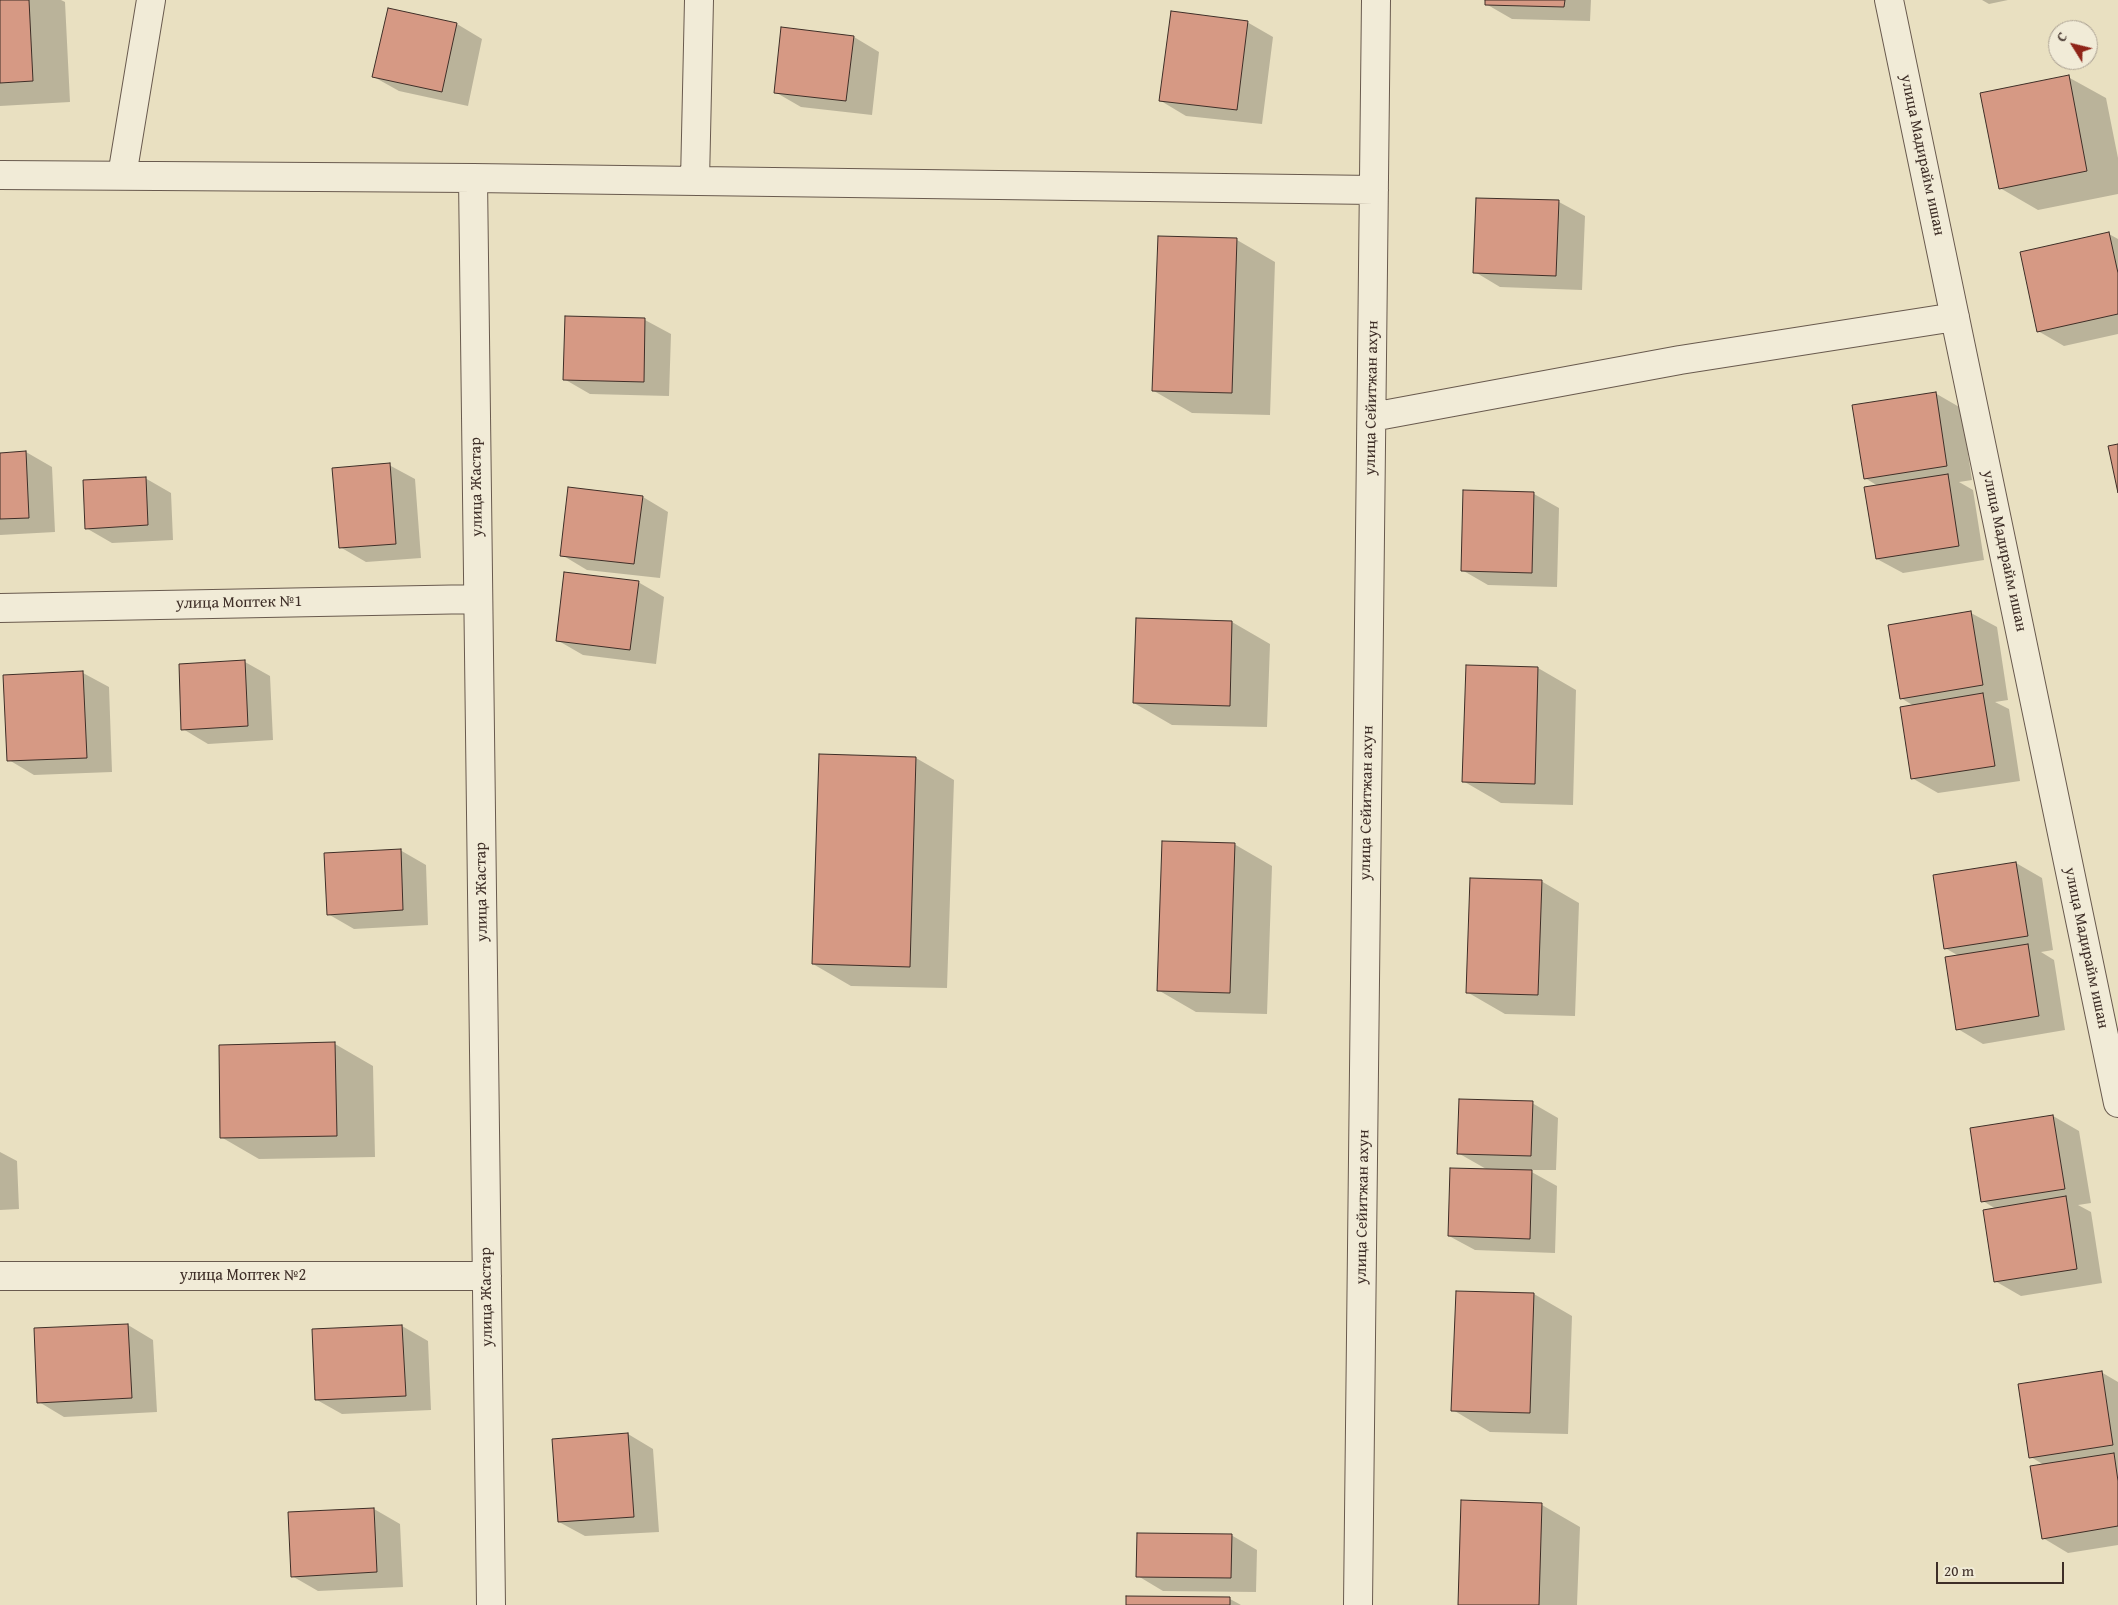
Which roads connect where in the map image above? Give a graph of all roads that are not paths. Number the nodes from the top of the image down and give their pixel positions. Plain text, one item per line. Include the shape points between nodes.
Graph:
1 (151, 0) edge
2 (699, 0) edge
3 (1376, 0) edge
4 (1889, 0) edge
5 (0, 175) edge
6 (122, 176) junction
7 (473, 178) junction
8 (695, 181) junction
9 (1374, 190) junction
10 (1955, 317) junction
11 (1372, 417) junction
12 (478, 599) junction
13 (0, 608) edge
14 (2118, 1102) edge
15 (0, 1276) edge
16 (487, 1276) junction
17 (491, 1605) edge
18 (1358, 1605) edge

1 - 6 street
2 - 8 street
3 - 9 street, улица Сейитжан ахун
4 - 10 street, улица Мадирайм ишан
5 - 6 street
6 - 7 street
7 - 8 street
7 - 12 street, улица Жастар
8 - 9 street
9 - 11 street, улица Сейитжан ахун
10 - 11 street via 1680,360
10 - 14 street, улица Мадирайм ишан
11 - 18 street, улица Сейитжан ахун
12 - 13 street, улица Моптек №1
12 - 16 street, улица Жастар
15 - 16 street, улица Моптек №2
16 - 17 street, улица Жастар

